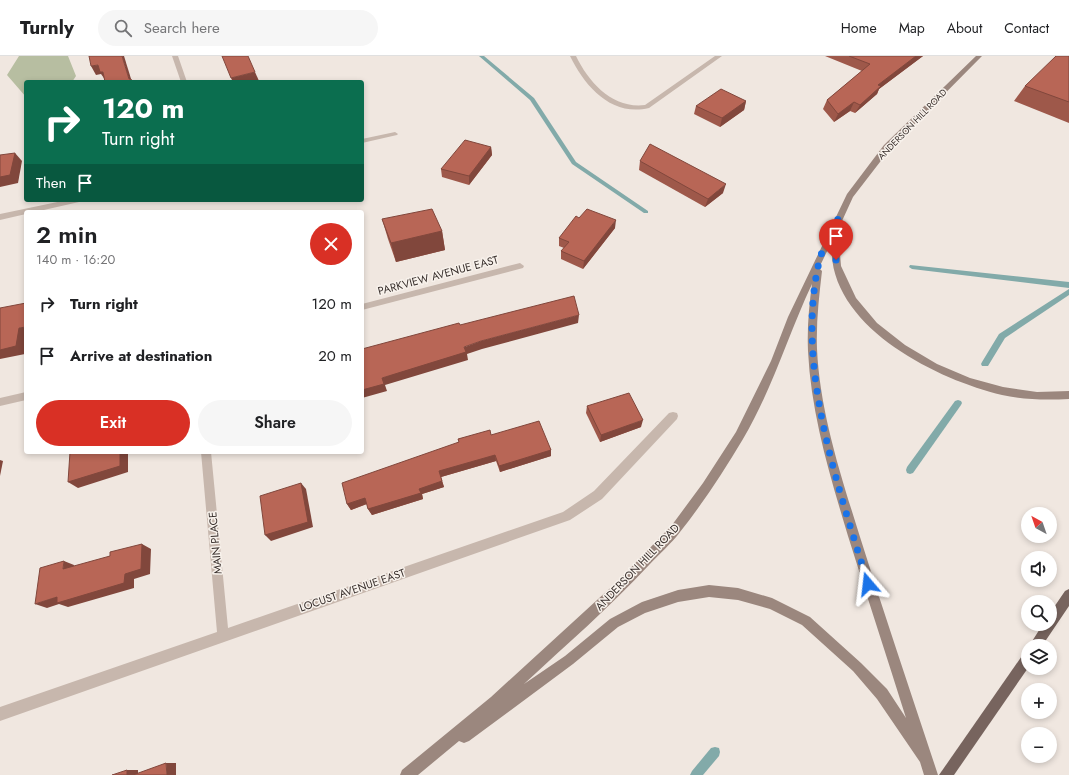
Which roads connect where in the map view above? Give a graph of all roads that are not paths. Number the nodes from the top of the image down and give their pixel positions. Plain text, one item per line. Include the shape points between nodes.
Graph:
1 (175, 56) edge
2 (573, 56) edge
3 (719, 56) edge
4 (979, 56) edge
5 (183, 80) edge
6 (395, 134) dead end
7 (364, 141) edge
8 (70, 202) edge
9 (33, 210) edge
10 (24, 212) edge
11 (840, 215) junction
12 (0, 217) edge
13 (819, 262) junction
14 (520, 266) dead end
15 (364, 306) edge
16 (24, 396) edge
17 (1069, 396) edge
18 (0, 402) edge
19 (673, 416) dead end
20 (206, 454) edge
21 (1069, 595) edge
22 (1057, 613) edge
23 (223, 635) junction
24 (1021, 668) edge
25 (0, 714) edge
26 (926, 759) junction
27 (407, 775) edge
28 (410, 775) edge
29 (931, 775) edge
30 (946, 775) edge

1 - 5 street
2 - 3 street via 578,69 591,85 614,102 638,110 647,107
4 - 11 main road, ANDERSON HILL ROAD via 887,147 850,196
6 - 7 street
8 - 9 street
10 - 12 street
11 - 13 main road, ANDERSON HILL ROAD
11 - 17 main road via 836,250 837,270 847,294 878,329 904,350 933,367 987,388 1050,398
13 - 26 main road, ANDERSON HILL ROAD via 812,312 813,360 820,410 841,496 877,614
13 - 27 main road, ANDERSON HILL ROAD via 792,317 764,388 740,435 676,529 624,583 496,702
14 - 15 street, PARKVIEW AVENUE EAST
16 - 18 street
19 - 23 street, LOCUST AVENUE EAST via 598,495 566,516
20 - 23 street, MAIN PLACE
21 - 22 main road
23 - 25 street, LOCUST AVENUE EAST
24 - 30 main road
26 - 28 main road via 882,694 806,620 772,604 738,594 709,591 678,596 642,608 614,623 569,660
26 - 29 main road, ANDERSON HILL ROAD

